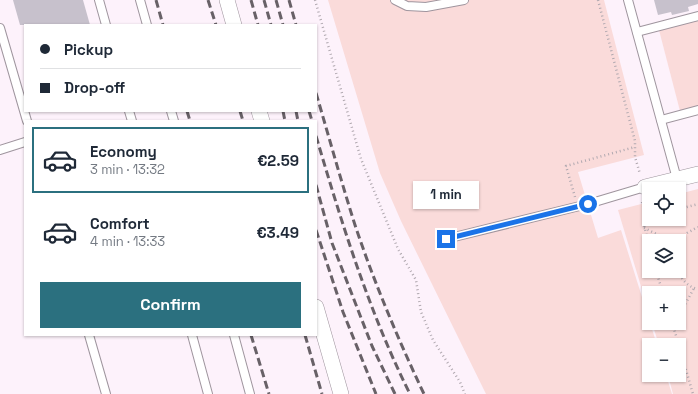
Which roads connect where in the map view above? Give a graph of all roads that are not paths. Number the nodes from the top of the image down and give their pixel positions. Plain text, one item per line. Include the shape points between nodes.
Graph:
1 (99, 0) edge
2 (140, 0) edge
3 (227, 0) edge
4 (396, 0) edge
5 (464, 0) edge
6 (628, 0) edge
7 (698, 16) edge
8 (106, 24) edge
9 (147, 24) edge
10 (234, 24) edge
11 (0, 28) edge
12 (637, 32) junction
13 (24, 108) edge
14 (698, 110) edge
15 (661, 120) junction
16 (24, 142) edge
17 (0, 150) edge
18 (698, 174) edge
19 (676, 179) junction
20 (664, 182) edge
21 (642, 188) edge
22 (446, 239) dead end
23 (317, 310) edge
24 (89, 336) edge
25 (192, 336) edge
26 (234, 336) edge
27 (106, 394) edge
28 (208, 394) edge
29 (250, 394) edge
30 (341, 394) edge

1 - 8 lane
2 - 9 lane
3 - 10 street
4 - 5 lane via 407,6 426,6
6 - 12 lane
7 - 12 lane
11 - 13 lane
12 - 15 lane
14 - 15 lane
15 - 19 lane
16 - 17 lane
18 - 19 street
19 - 20 street
21 - 22 lane
23 - 30 street
24 - 27 lane
25 - 28 lane
26 - 29 lane

